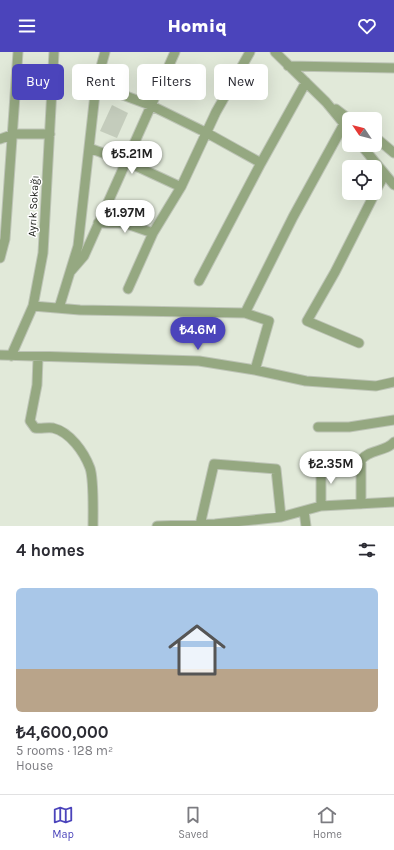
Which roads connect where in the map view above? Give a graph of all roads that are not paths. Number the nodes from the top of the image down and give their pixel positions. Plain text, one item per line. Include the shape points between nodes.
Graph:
1 (18, 52) edge
2 (54, 52) edge
3 (105, 52) edge
4 (174, 52) edge
5 (250, 52) edge
6 (275, 52) edge
7 (102, 64) edge
8 (288, 66) junction
9 (394, 68) edge
10 (306, 82) junction
11 (129, 97) edge
12 (94, 100) edge
13 (150, 105) junction
14 (342, 120) edge
15 (207, 133) junction
16 (14, 134) junction
17 (50, 134) junction
18 (342, 134) edge
19 (0, 139) edge
20 (382, 143) edge
21 (89, 148) junction
22 (367, 152) edge
23 (394, 153) edge
24 (125, 161) junction
25 (261, 163) junction
26 (385, 174) junction
27 (382, 180) edge
28 (394, 185) edge
29 (181, 187) junction
30 (371, 200) edge
31 (98, 223) junction
32 (153, 233) junction
33 (0, 258) edge
34 (70, 272) junction
35 (199, 281) dead end
36 (128, 289) dead end
37 (33, 306) junction
38 (59, 308) junction
39 (245, 313) junction
40 (359, 342) dead end
41 (0, 355) edge
42 (11, 356) junction
43 (38, 358) junction
44 (255, 370) junction
45 (394, 382) edge
46 (394, 420) edge
47 (318, 427) dead end
48 (394, 442) edge
49 (320, 464) dead end
50 (394, 502) edge
51 (361, 504) junction
52 (321, 506) junction
53 (304, 511) junction
54 (281, 517) junction
55 (200, 524) junction
56 (93, 526) edge
57 (157, 526) edge
58 (306, 526) edge

1 - 16 street
2 - 17 street, Ayrık Sokağı
3 - 7 street
4 - 13 street
5 - 15 street via 222,100
6 - 8 street
8 - 9 street
8 - 10 street
10 - 14 street
10 - 25 street
11 - 13 street
12 - 21 street
13 - 15 street
13 - 24 street
15 - 25 street
15 - 29 street
16 - 17 street
16 - 19 street
16 - 33 street via 5,239
17 - 37 street, Ayrık Sokağı via 43,253
18 - 39 street via 293,217
20 - 23 street
21 - 24 street
21 - 34 street via 78,246
22 - 26 street
24 - 29 street
24 - 31 street
25 - 35 street
26 - 27 street
26 - 28 street
29 - 32 street
30 - 40 street via 307,321
31 - 32 street via 124,223
31 - 34 street via 81,261
32 - 36 street
34 - 38 street
37 - 38 street
37 - 42 street, Ayrık Sokağı
38 - 39 street
39 - 44 street via 269,321
41 - 42 street
42 - 43 street
43 - 44 street via 199,361
43 - 56 street via 37,385 30,421 35,428 60,431 68,436 83,454 90,469
44 - 45 street via 306,381 376,386
46 - 47 street via 349,427
48 - 51 street via 387,448 367,454 362,460
49 - 52 street
50 - 51 street
51 - 52 street
52 - 53 street
53 - 54 street
53 - 58 street
54 - 55 street
54 - 55 street via 276,469 214,464
55 - 57 street

